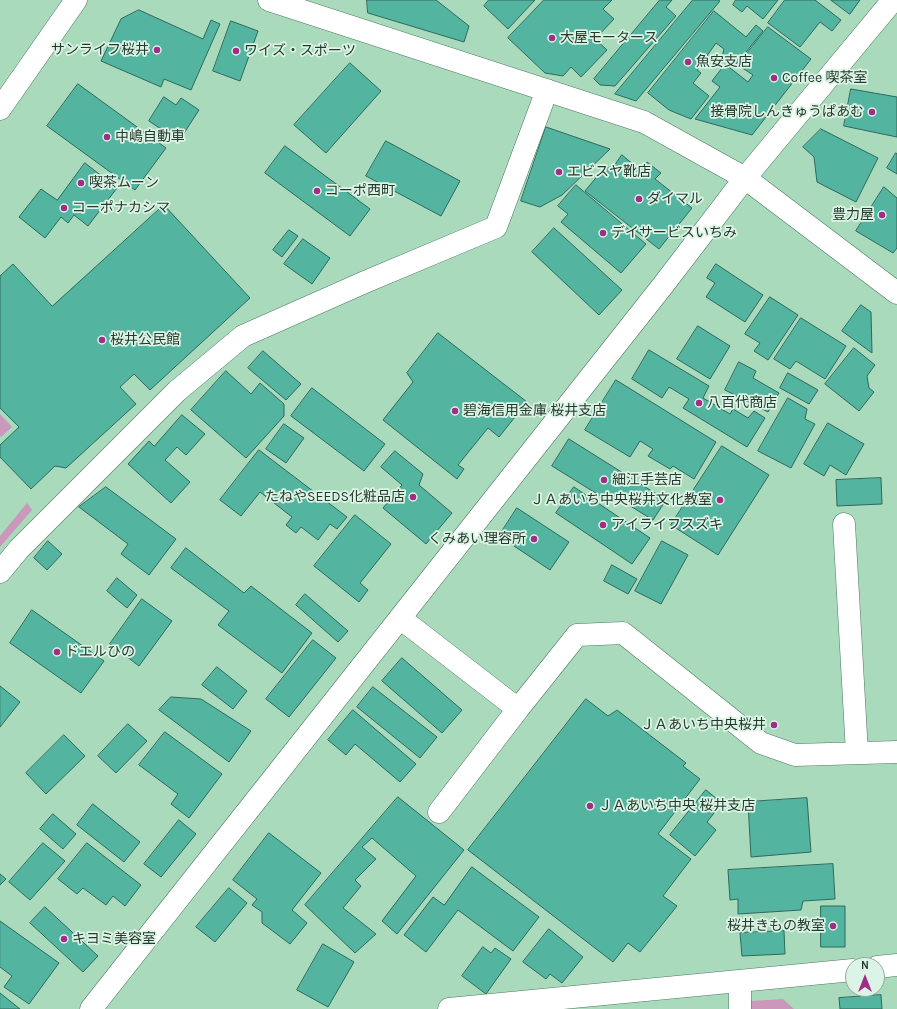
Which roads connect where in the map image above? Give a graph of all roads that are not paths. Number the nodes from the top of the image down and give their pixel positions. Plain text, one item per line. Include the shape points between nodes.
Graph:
1 (76, 0) edge
2 (320, 0) edge
3 (893, 0) edge
4 (278, 3) edge
5 (547, 90) junction
6 (0, 109) edge
7 (745, 178) junction
8 (897, 293) edge
9 (844, 524) dead end
10 (0, 572) edge
11 (400, 618) junction
12 (518, 709) junction
13 (897, 752) edge
14 (857, 753) junction
15 (439, 812) dead end
16 (897, 966) edge
17 (885, 967) edge
18 (845, 971) edge
19 (740, 981) junction
20 (91, 1009) edge
21 (449, 1009) edge
22 (740, 1009) edge

1 - 6 street
2 - 4 street
3 - 7 street
4 - 5 street
5 - 7 street via 644,122
5 - 10 street via 496,227 243,336 177,391
7 - 8 street
7 - 11 street
9 - 14 street
11 - 12 street
11 - 20 street
12 - 14 street via 577,635 622,633 761,743 795,755
12 - 15 street
13 - 14 street
16 - 17 street
18 - 19 street
19 - 21 street
19 - 22 street

